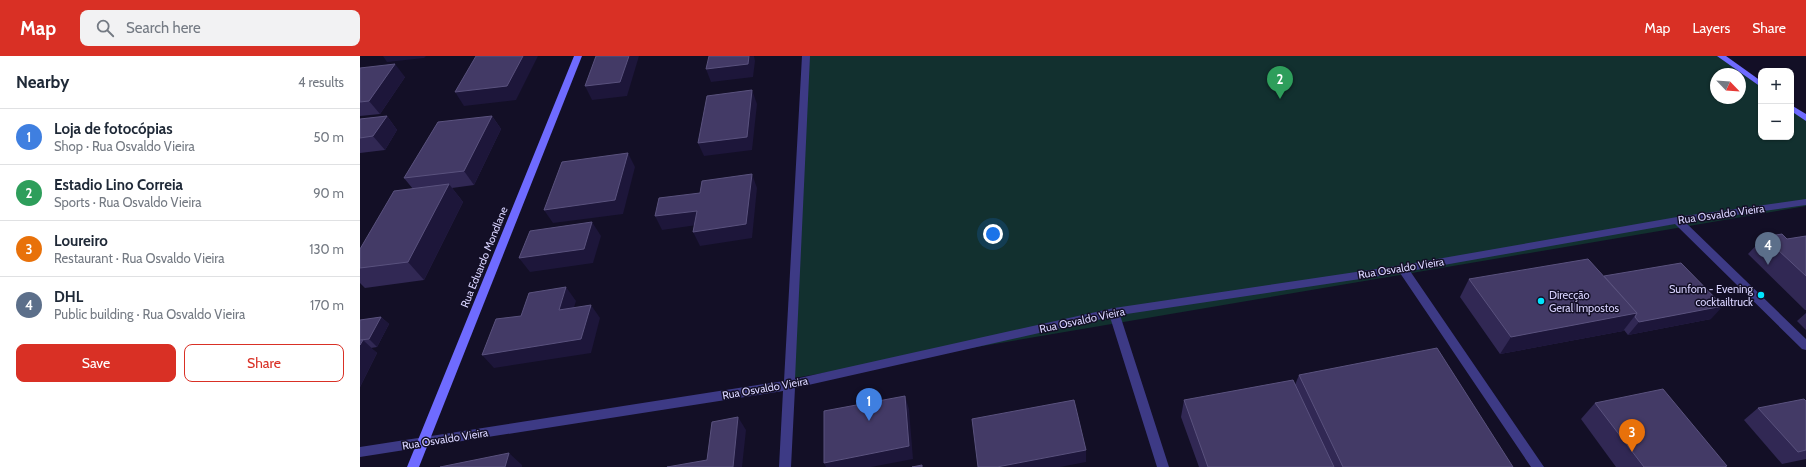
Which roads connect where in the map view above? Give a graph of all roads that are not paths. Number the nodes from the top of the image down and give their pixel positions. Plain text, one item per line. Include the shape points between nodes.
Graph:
1 (578, 56) edge
2 (806, 56) edge
3 (1721, 56) edge
4 (1758, 83) edge
5 (1794, 109) edge
6 (1806, 118) edge
7 (1806, 202) edge
8 (1677, 220) junction
9 (1403, 269) junction
10 (1114, 312) junction
11 (1806, 346) edge
12 (788, 385) junction
13 (422, 443) junction
14 (360, 452) edge
15 (413, 467) edge
16 (785, 467) edge
17 (1163, 467) edge
18 (1538, 467) edge

1 - 13 street, Rua Eduardo Mondlane
2 - 12 street
3 - 4 street
5 - 6 street
7 - 8 street, Rua Osvaldo Vieira
8 - 9 street, Rua Osvaldo Vieira
8 - 11 street
9 - 10 street, Rua Osvaldo Vieira
9 - 18 street
10 - 12 street, Rua Osvaldo Vieira
10 - 17 street
12 - 13 street, Rua Osvaldo Vieira
12 - 16 street
13 - 14 street, Rua Osvaldo Vieira
13 - 15 street, Rua Eduardo Mondlane

